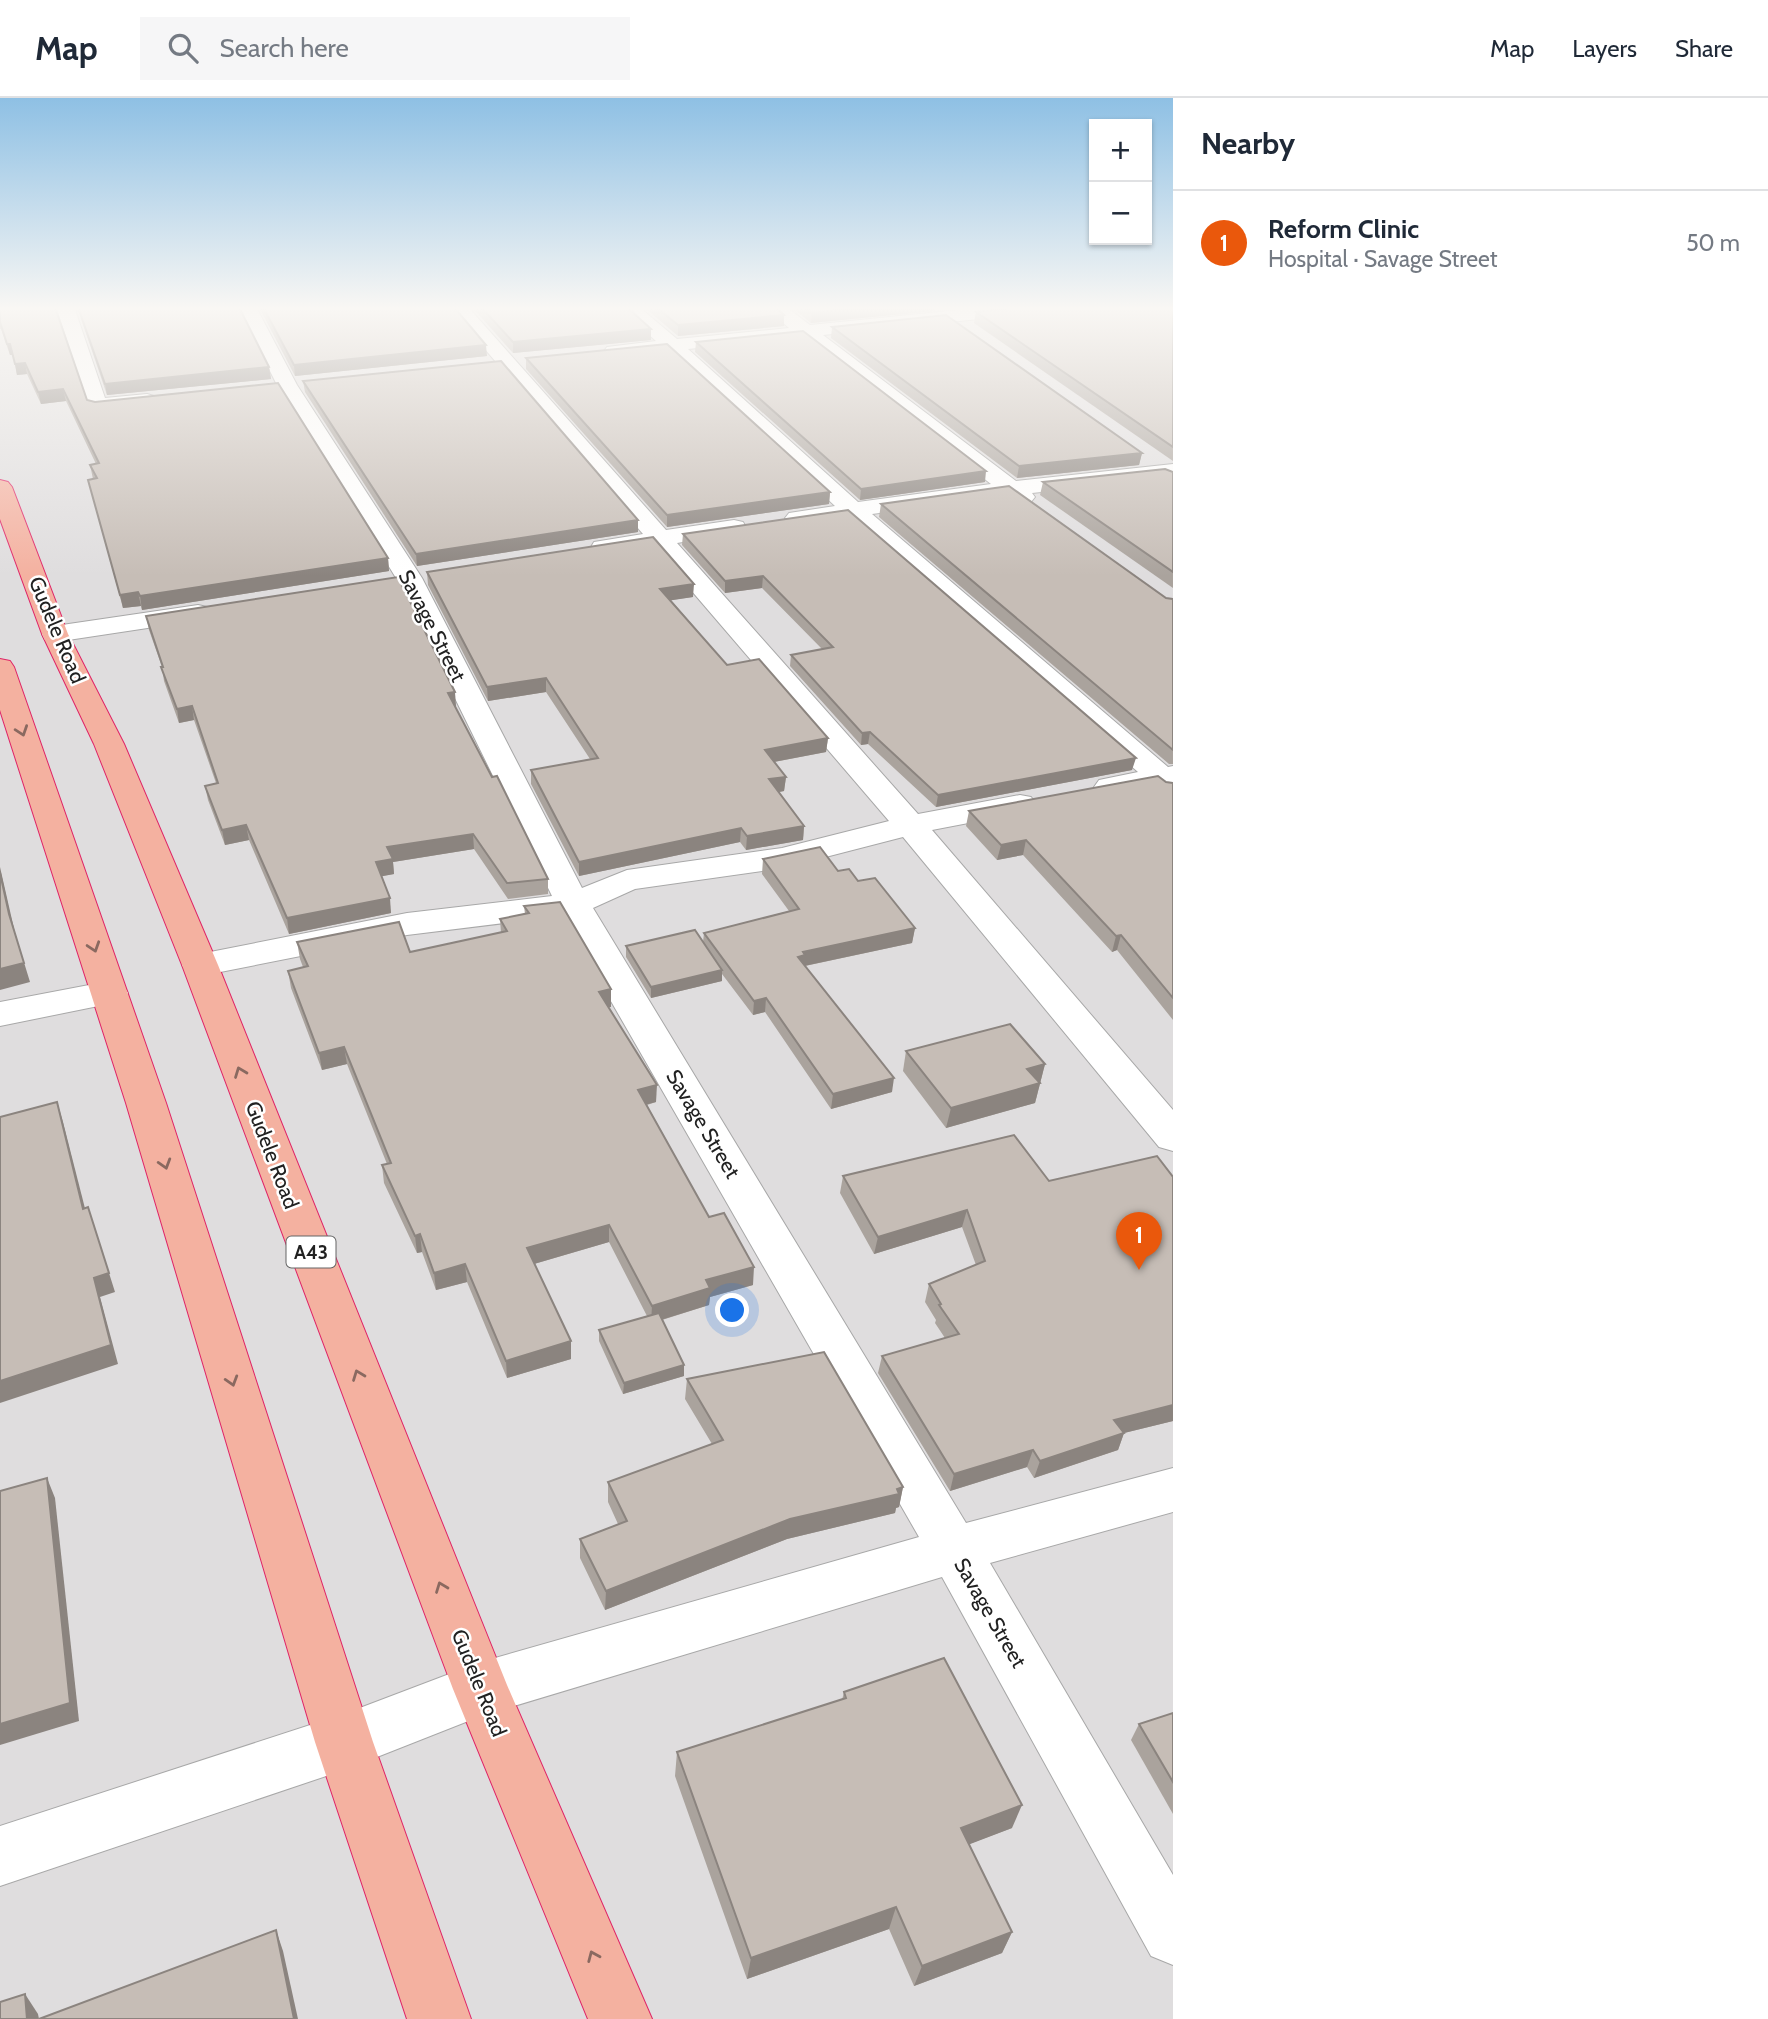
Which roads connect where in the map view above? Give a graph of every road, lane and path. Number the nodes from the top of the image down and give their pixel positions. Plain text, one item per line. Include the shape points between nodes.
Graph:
1 (94, 397) edge
2 (170, 397) edge
3 (294, 397) edge
4 (537, 397) edge
5 (729, 397) edge
6 (890, 397) edge
7 (1144, 456) dead end
8 (1171, 473) edge
9 (0, 487) edge
10 (1011, 488) junction
11 (853, 510) junction
12 (1043, 511) edge
13 (662, 538) junction
14 (582, 551) edge
15 (222, 609) edge
16 (55, 634) junction
17 (0, 667) edge
18 (1169, 780) edge
19 (910, 825) junction
20 (573, 904) junction
21 (200, 965) junction
22 (110, 993) junction
23 (0, 1014) edge
24 (1173, 1137) edge
25 (1173, 1490) edge
26 (954, 1550) junction
27 (481, 1689) junction
28 (344, 1742) junction
29 (0, 1856) edge
30 (1173, 1934) edge
31 (439, 2019) edge
32 (620, 2019) edge

1 - 2 street via 97,405
3 - 20 street, Savage Street via 409,578
4 - 13 street
5 - 11 street
6 - 10 street
7 - 8 street
8 - 10 street
9 - 16 highway, Gudele Road / A43
10 - 11 street
10 - 12 street
11 - 13 street
11 - 18 street
13 - 14 street
13 - 19 street
15 - 16 street
16 - 21 highway, Gudele Road / A43 via 109,744
17 -> 22 highway
18 - 19 street
19 - 20 street via 783,858 627,880
19 - 24 street
20 - 21 street via 407,924
20 - 26 street, Savage Street
27 -> 21 highway, Gudele Road / A43
22 - 23 street
22 -> 28 highway
25 - 26 street
26 - 27 street
26 - 30 street, Savage Street
27 - 28 street
32 -> 27 highway, Gudele Road / A43
28 - 29 street
28 - 31 highway

